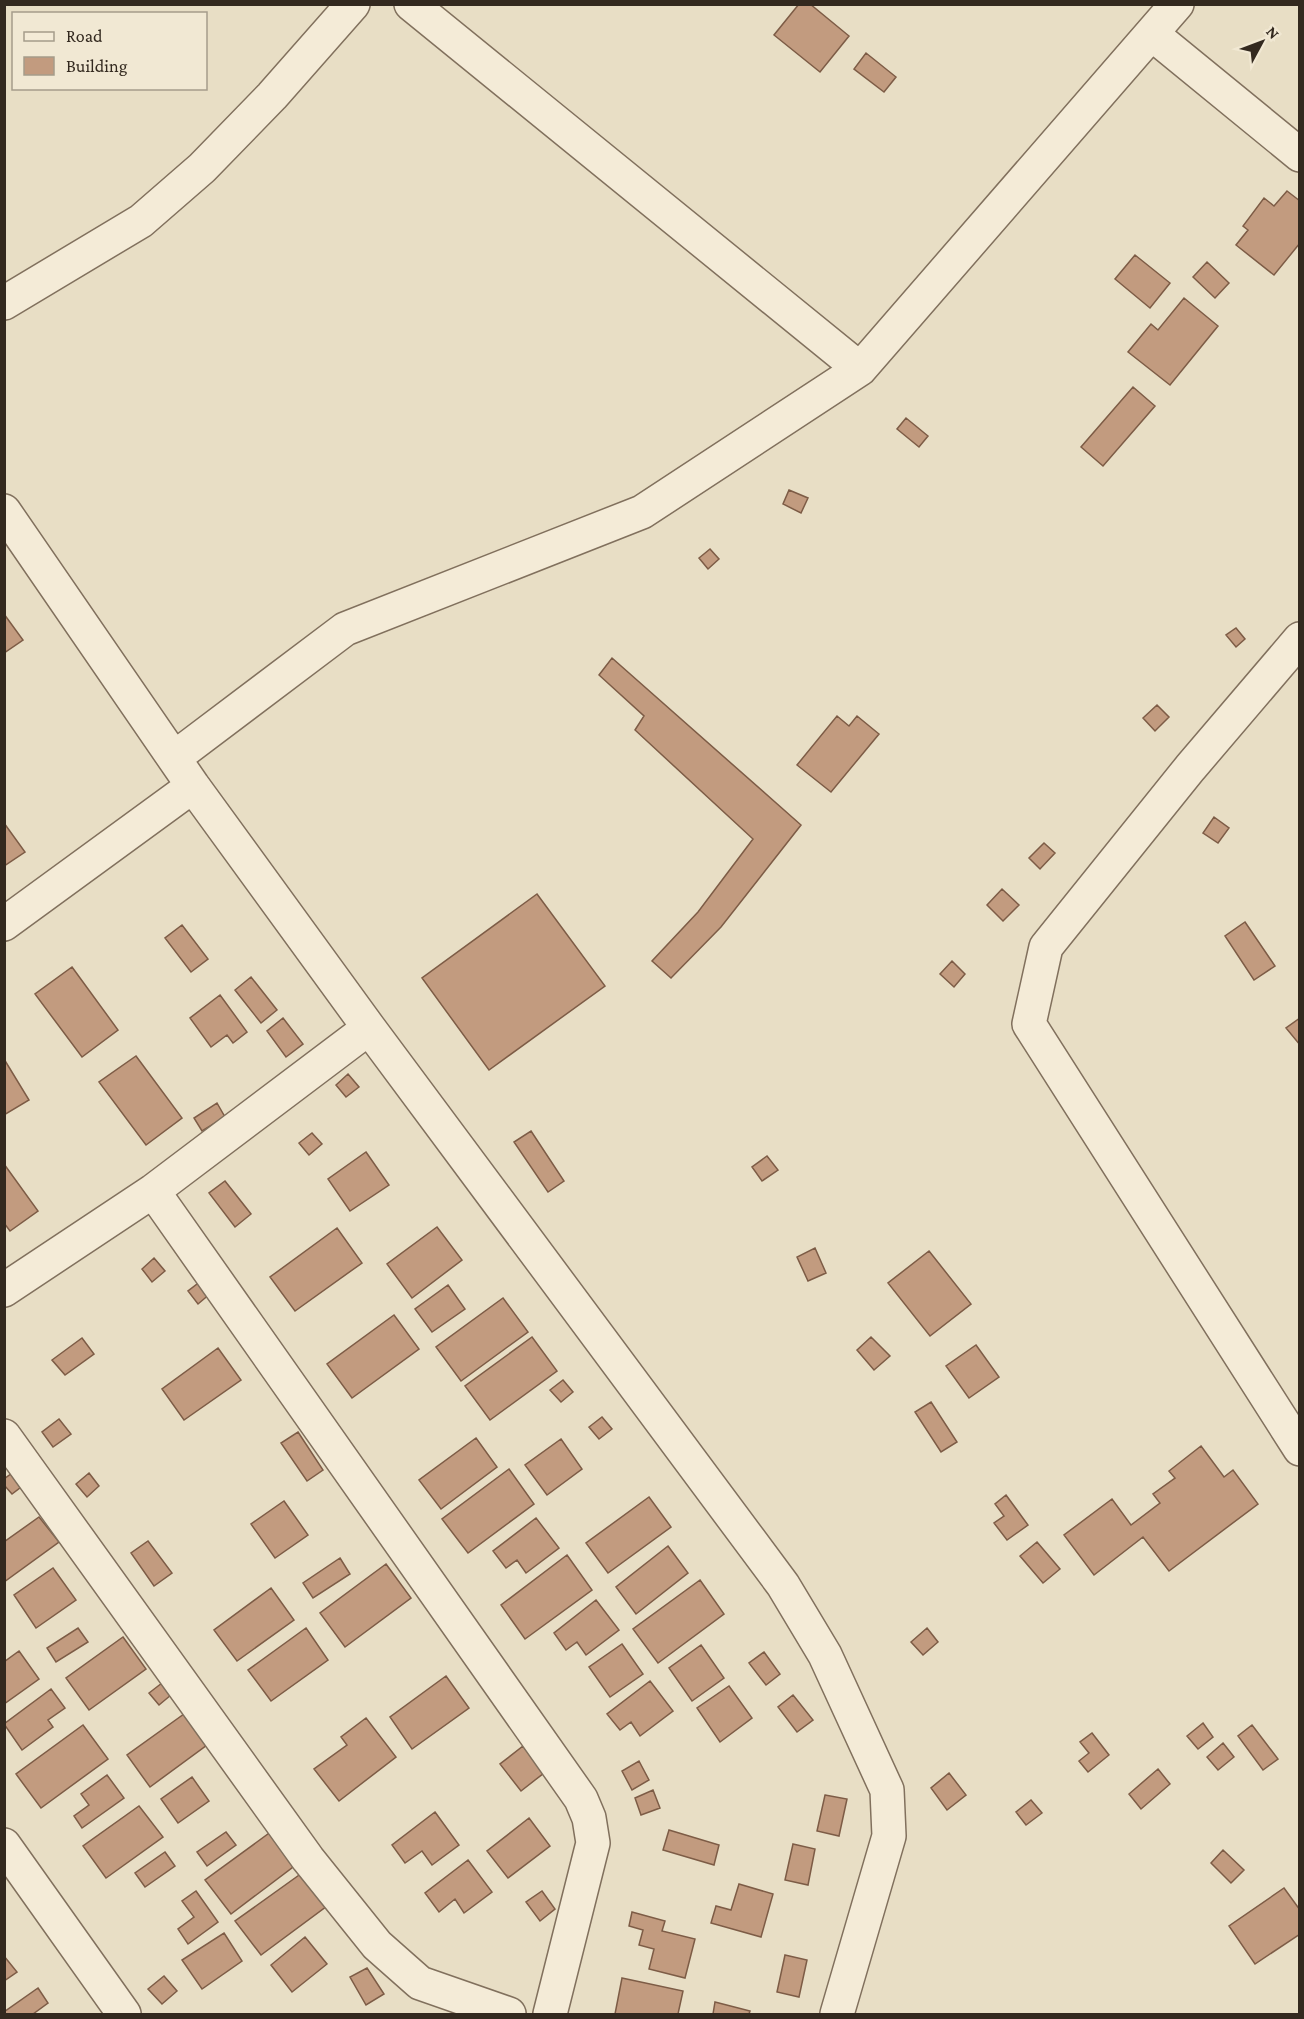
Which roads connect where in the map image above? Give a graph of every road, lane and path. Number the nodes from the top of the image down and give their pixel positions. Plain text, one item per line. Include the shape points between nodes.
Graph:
1 (353, 4) edge
2 (411, 4) edge
3 (1177, 4) edge
4 (1152, 34) junction
5 (1299, 155) edge
6 (4, 303) edge
7 (860, 369) junction
8 (4, 511) edge
9 (1299, 639) edge
10 (174, 758) junction
11 (193, 786) junction
12 (4, 924) edge
13 (369, 1028) junction
14 (153, 1191) junction
15 (4, 1290) edge
16 (4, 1436) edge
17 (1299, 1449) edge
18 (4, 1845) edge
19 (124, 2014) edge
20 (509, 2014) edge
21 (550, 2014) edge
22 (837, 2014) edge

1 - 6 street via 202,168 141,221
2 - 7 street
3 - 4 street
4 - 5 street
4 - 7 street
7 - 10 street via 642,512 345,629
8 - 10 street
9 - 17 street via 1046,947 1029,1024
10 - 11 street
11 - 12 street
11 - 13 street
13 - 14 street
13 - 22 street via 783,1585 825,1655 887,1790 889,1836
14 - 15 street
14 - 21 street via 581,1799 593,1843
16 - 20 street via 308,1859 377,1945 420,1983
18 - 19 street

